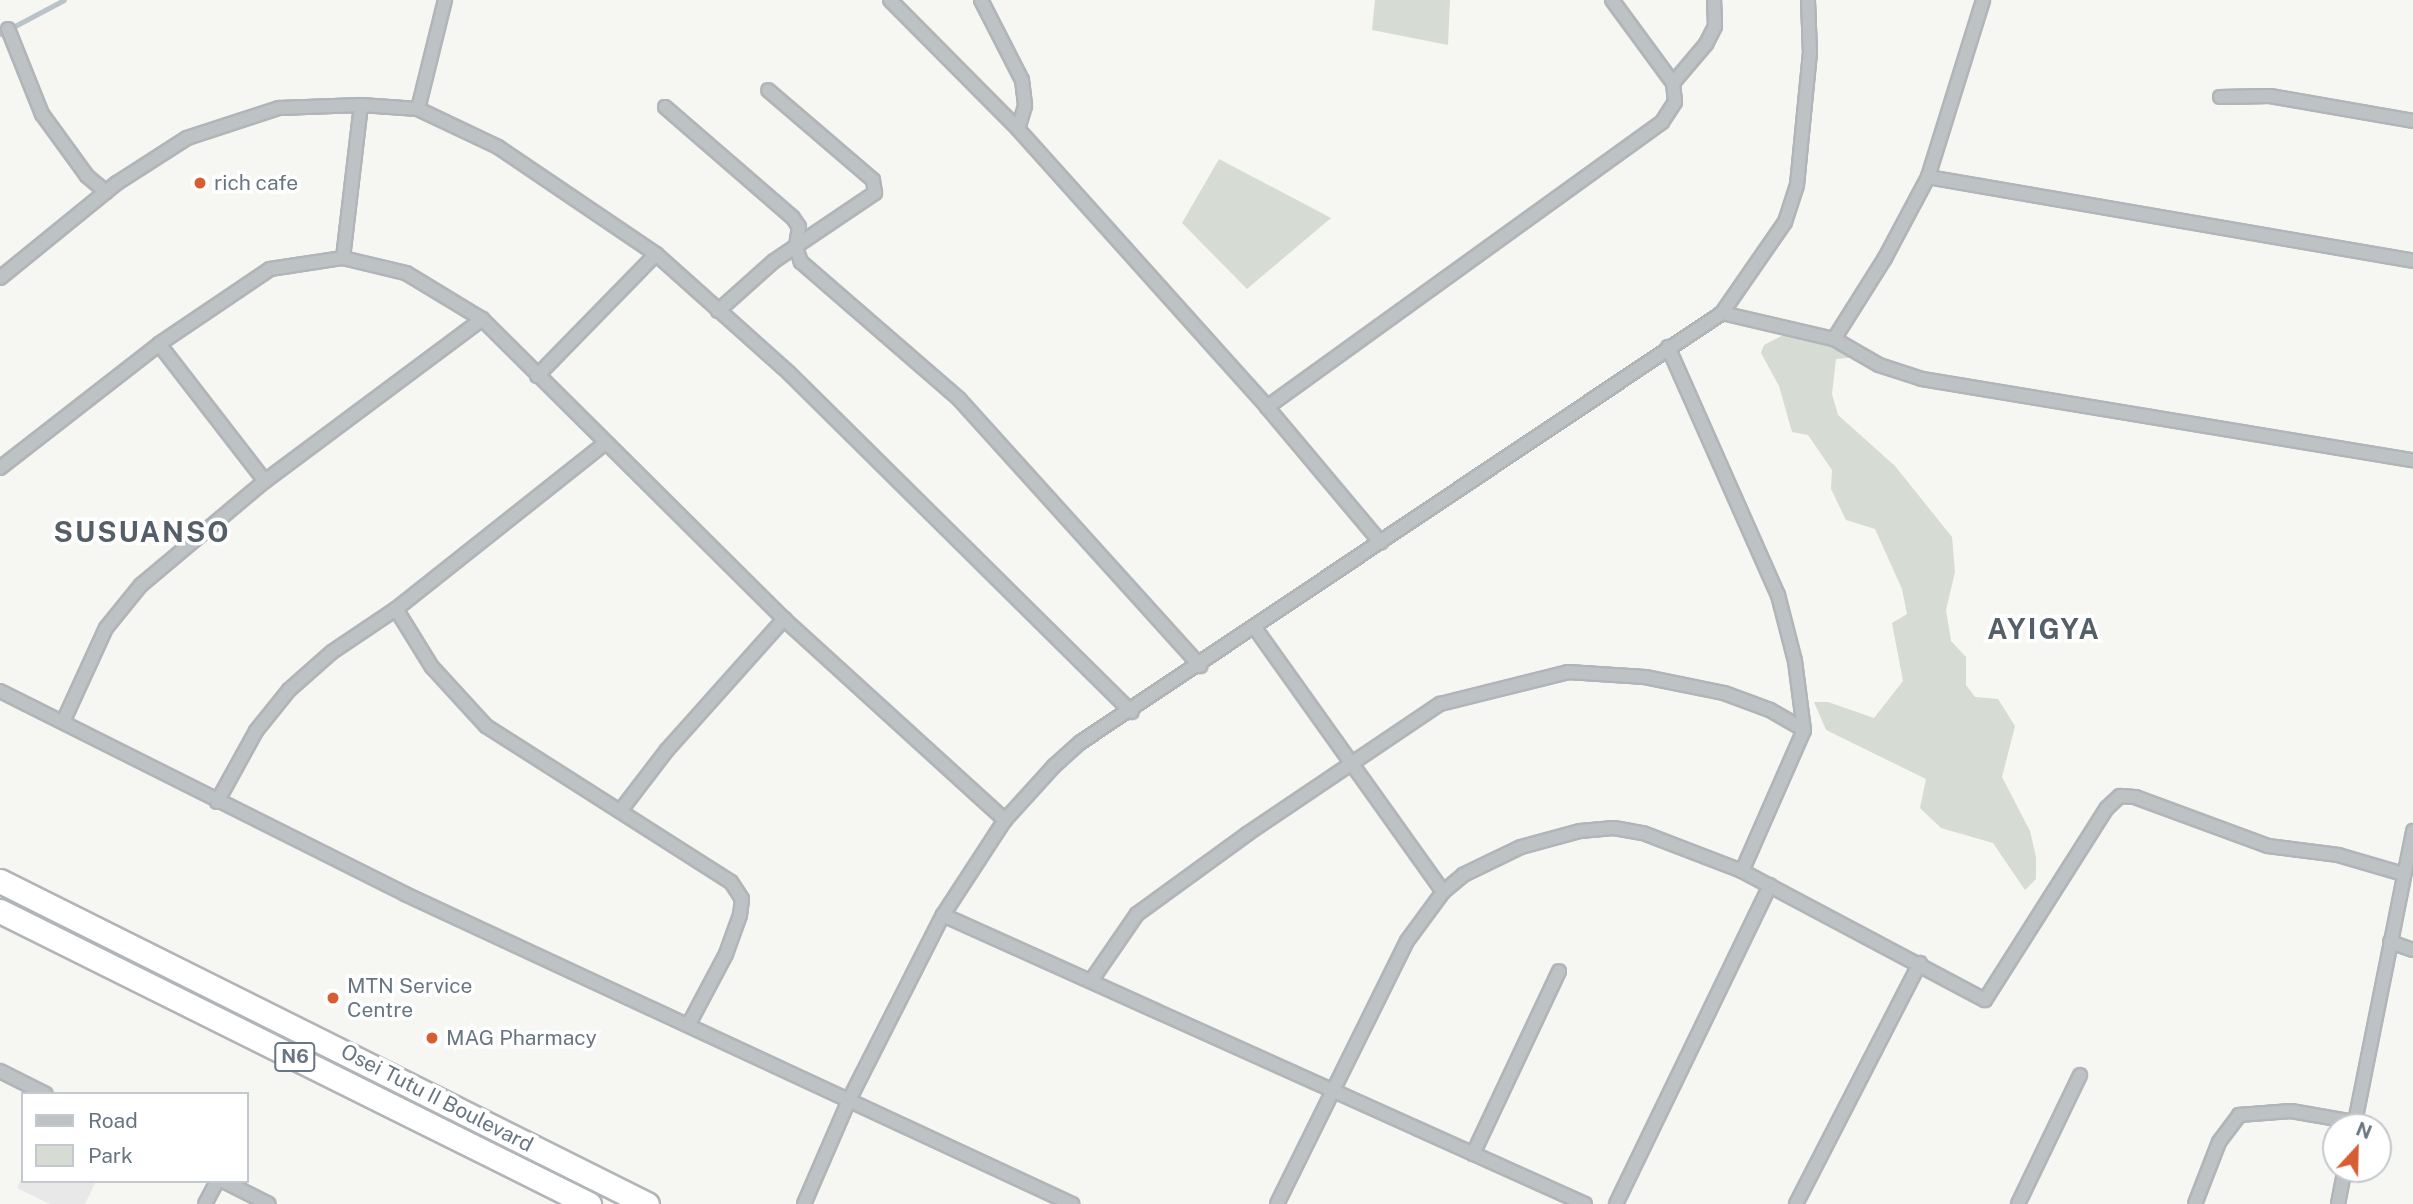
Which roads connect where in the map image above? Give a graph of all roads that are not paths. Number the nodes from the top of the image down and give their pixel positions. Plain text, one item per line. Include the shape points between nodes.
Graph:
1 (445, 0) edge
2 (890, 0) edge
3 (981, 0) edge
4 (1612, 0) edge
5 (1714, 0) edge
6 (1808, 0) edge
7 (1983, 0) edge
8 (8, 29) dead end
9 (1673, 83) junction
10 (768, 90) dead end
11 (2220, 97) dead end
12 (361, 105) junction
13 (665, 107) dead end
14 (418, 109) junction
15 (2413, 121) edge
16 (1018, 129) junction
17 (1928, 177) junction
18 (106, 192) junction
19 (796, 247) junction
20 (656, 254) junction
21 (343, 258) junction
22 (2413, 261) edge
23 (0, 278) edge
24 (718, 311) junction
25 (1722, 313) junction
26 (482, 319) junction
27 (1834, 338) junction
28 (159, 344) junction
29 (1668, 346) junction
30 (537, 376) junction
31 (1267, 407) junction
32 (604, 444) junction
33 (2413, 460) edge
34 (0, 468) edge
35 (265, 481) junction
36 (1381, 543) junction
37 (396, 609) junction
38 (784, 619) junction
39 (1255, 628) junction
40 (1200, 666) junction
41 (0, 691) edge
42 (1132, 712) junction
43 (63, 722) junction
44 (1804, 730) junction
45 (1351, 762) junction
46 (217, 802) junction
47 (621, 810) junction
48 (1005, 820) junction
49 (2413, 831) edge
50 (1742, 871) junction
51 (2403, 874) junction
52 (0, 881) edge
53 (1770, 885) junction
54 (1443, 892) junction
55 (0, 911) edge
56 (943, 915) junction
57 (2390, 942) junction
58 (2413, 950) edge
59 (1920, 963) junction
60 (1559, 971) dead end
61 (1091, 981) junction
62 (689, 1024) junction
63 (0, 1071) edge
64 (2080, 1075) dead end
65 (42, 1092) edge
66 (1330, 1092) junction
67 (849, 1100) junction
68 (2356, 1113) edge
69 (2322, 1117) edge
70 (1473, 1154) junction
71 (216, 1183) edge
72 (227, 1183) edge
73 (2343, 1183) edge
74 (205, 1204) edge
75 (269, 1204) edge
76 (589, 1204) edge
77 (647, 1204) edge
78 (803, 1204) edge
79 (1072, 1204) edge
80 (1278, 1204) edge
81 (1585, 1204) edge
82 (1616, 1204) edge
83 (1796, 1204) edge
84 (2018, 1204) edge
85 (2196, 1204) edge
86 (2339, 1204) edge

1 - 14 street
2 - 16 street
3 - 16 street via 1021,80 1025,106
4 - 9 street
5 - 9 street via 1714,26 1706,44
6 - 25 street via 1810,53 1797,185 1785,222
7 - 17 street
8 - 18 street via 42,114 87,176
9 - 31 street via 1675,102 1662,122
10 - 19 street via 817,128 876,187 871,200
11 - 15 street via 2270,96
12 - 14 street
12 - 18 street via 279,108 187,138
12 - 21 street
13 - 19 street via 793,218 799,227
14 - 20 street via 498,147
16 - 31 street
17 - 22 street
17 - 27 street via 1885,258
18 - 23 street
19 - 24 street
19 - 40 street via 802,262 960,399
20 - 24 street
20 - 30 street
21 - 26 street via 406,273
21 - 28 street via 270,269
24 - 42 street via 789,373
25 - 27 street
25 - 29 street
26 - 30 street
26 - 35 street
27 - 33 street via 1879,365 1922,379
28 - 34 street
28 - 35 street
29 - 36 street
29 - 44 street via 1778,595 1795,661
30 - 32 street
31 - 36 street
32 - 37 street
32 - 38 street
35 - 43 street via 141,585 106,628
36 - 39 street
37 - 46 street via 332,652 289,690 257,731
37 - 47 street via 432,667 486,726
38 - 47 street via 667,750
38 - 48 street
39 - 40 street
39 - 45 street
40 - 42 street
41 - 43 street
42 - 48 street via 1082,742
43 - 46 street
44 - 45 street via 1770,710 1724,693 1646,677 1568,672 1440,704
44 - 50 street
45 - 54 street
45 - 61 street via 1137,914
46 - 62 street
47 - 62 street via 731,882 742,898 726,954
48 - 56 street
49 - 51 street
50 - 53 street
50 - 54 street via 1643,833 1614,828 1521,847 1463,875
51 - 57 street
51 - 59 street via 2338,855 2268,846 2135,797 2120,796 2107,808 1985,1000
52 - 77 highway, Osei Tutu II Boulevard / N6
53 - 59 street
53 - 82 street
54 - 66 street via 1407,941
55 - 76 highway, Osei Tutu II Boulevard / N6
56 - 61 street
56 - 67 street
57 - 58 street
57 - 68 street
59 - 83 street
60 - 70 street
61 - 66 street
62 - 67 street
63 - 65 street
64 - 84 street
66 - 70 street
66 - 80 street
67 - 78 street
67 - 79 street
69 - 85 street via 2291,1111 2239,1115 2219,1142
70 - 81 street
71 - 74 street
72 - 75 street
73 - 86 street

